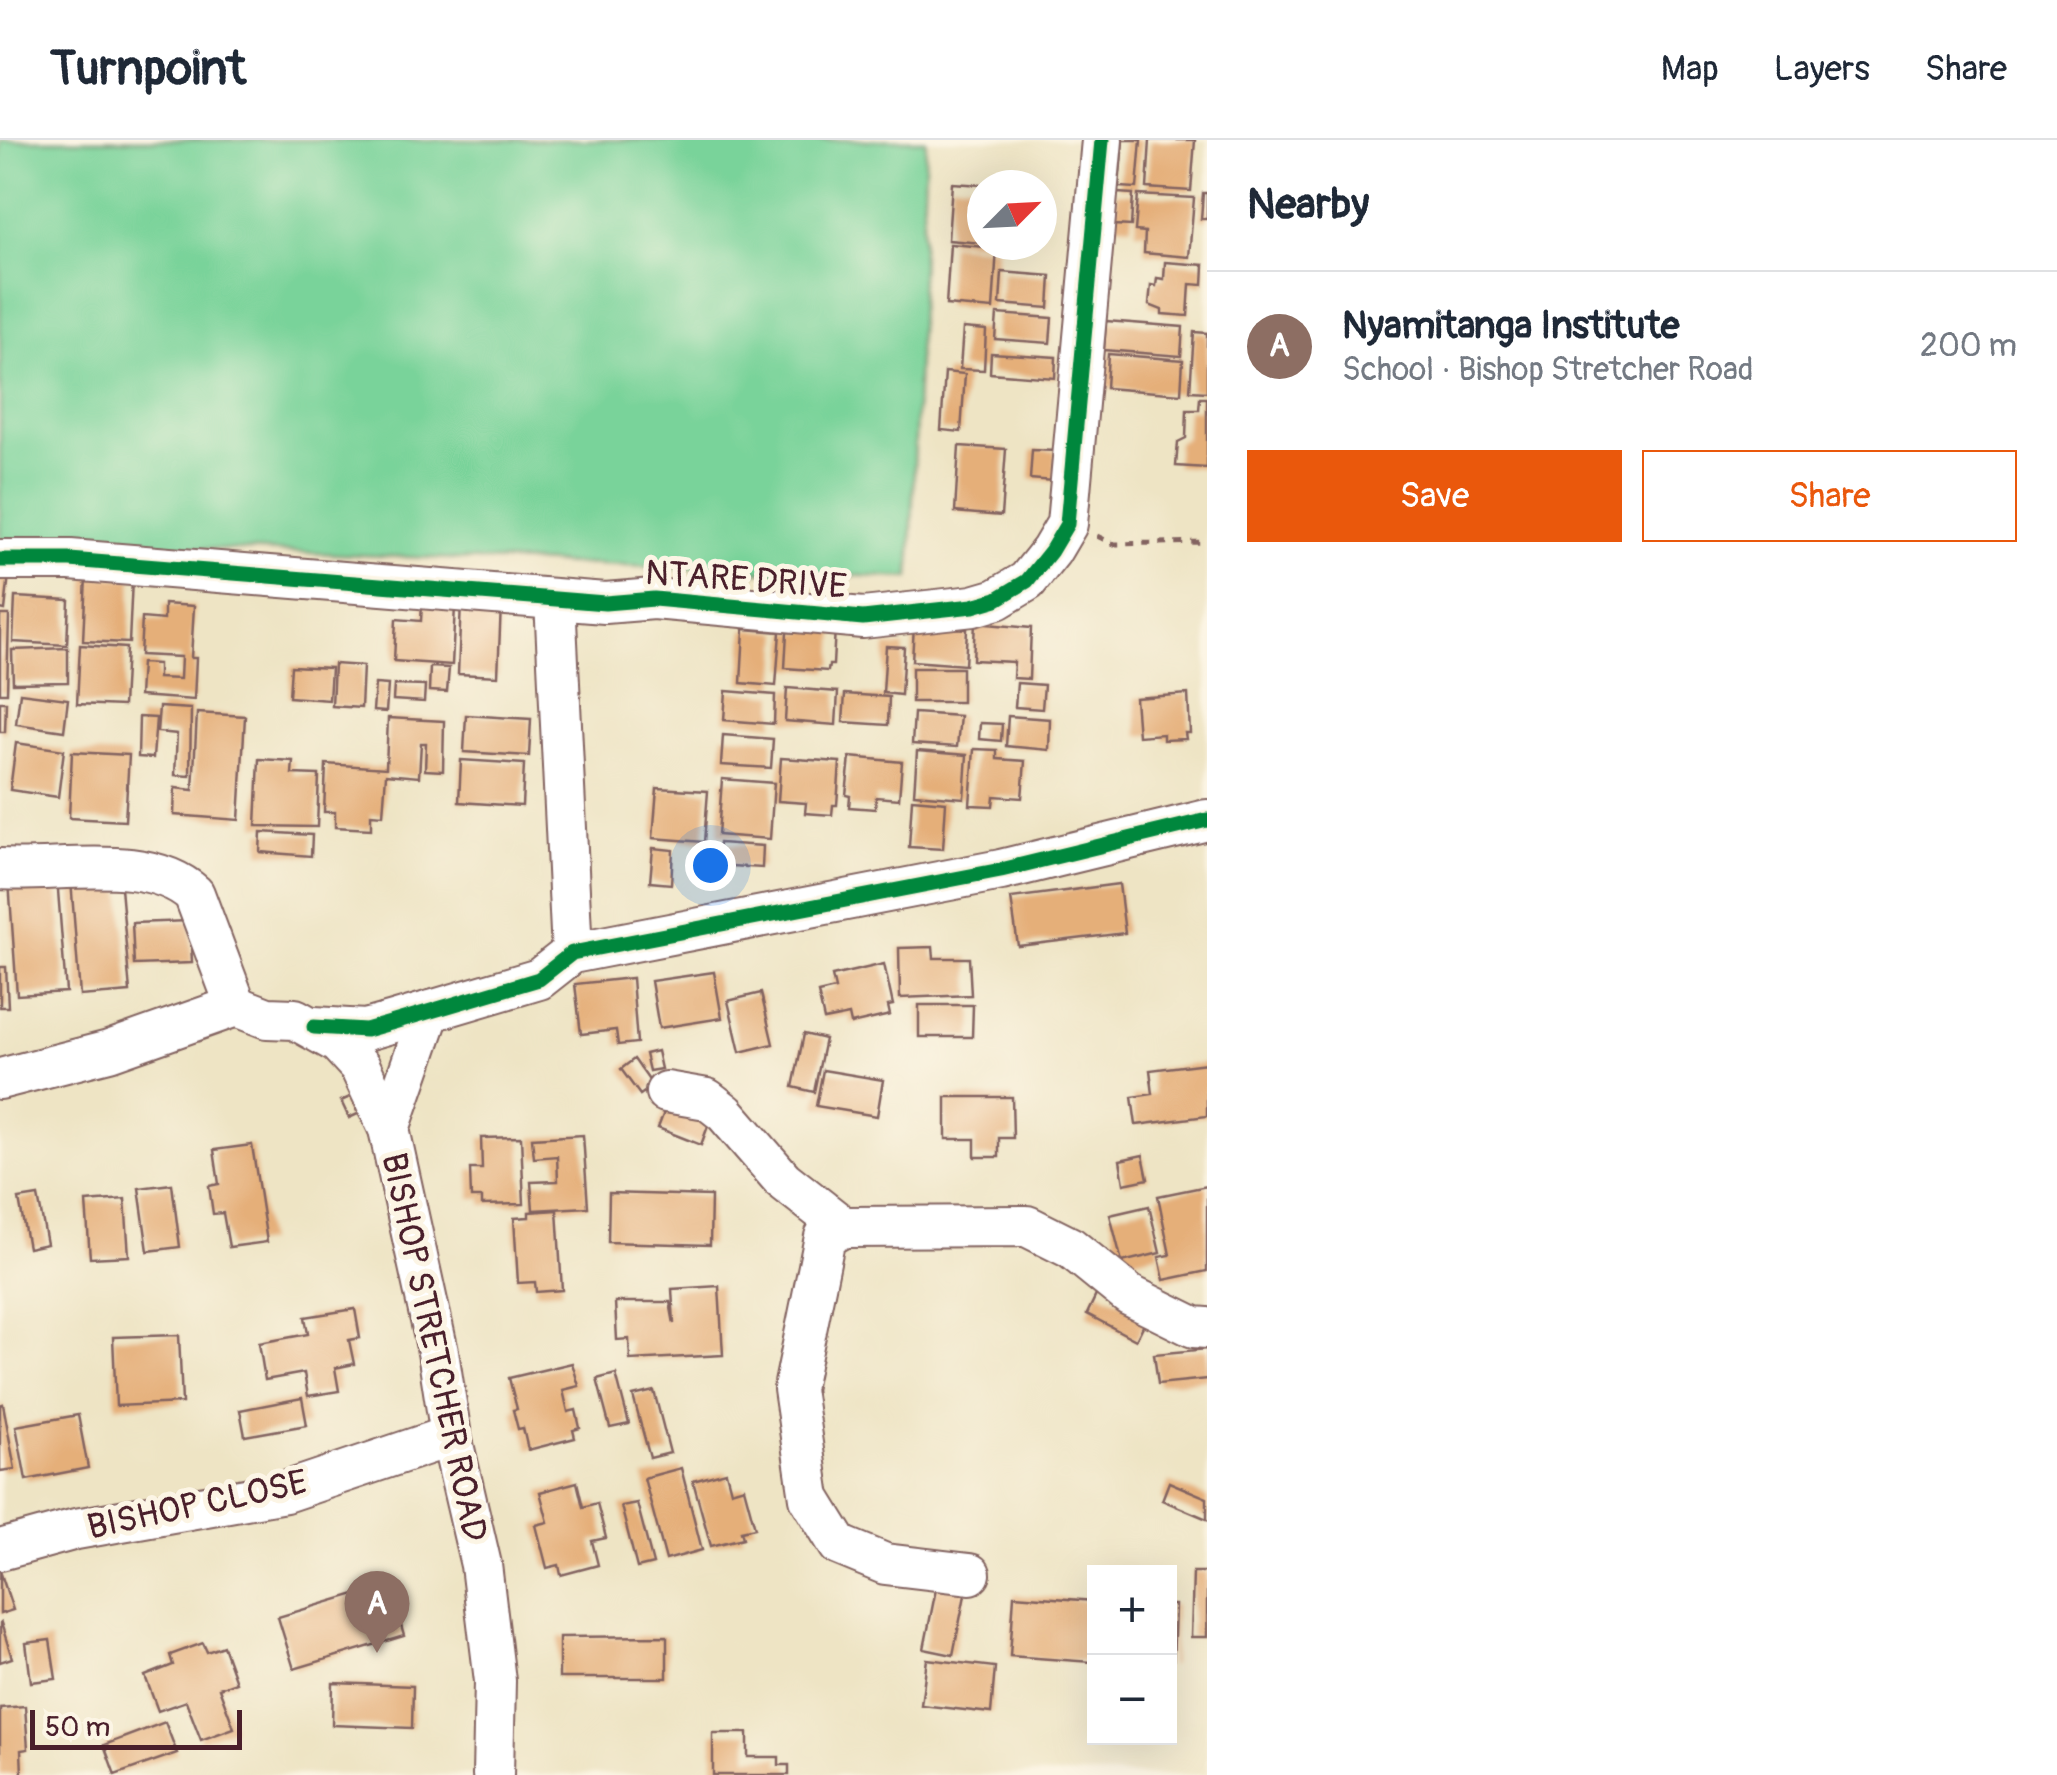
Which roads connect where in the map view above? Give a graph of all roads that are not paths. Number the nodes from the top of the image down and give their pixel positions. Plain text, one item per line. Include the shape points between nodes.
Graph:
1 (1102, 140) edge
2 (0, 560) edge
3 (556, 600) junction
4 (1207, 820) edge
5 (0, 868) edge
6 (572, 953) junction
7 (236, 1006) junction
8 (430, 1011) junction
9 (314, 1028) junction
10 (0, 1079) edge
11 (666, 1092) dead end
12 (389, 1129) junction
13 (843, 1227) junction
14 (1207, 1328) edge
15 (450, 1436) junction
16 (0, 1550) edge
17 (970, 1574) dead end
18 (493, 1775) edge

1 - 3 street, NTARE DRIVE via 1067,524 1027,581 973,606 863,618 654,599
2 - 3 street, NTARE DRIVE via 70,560
3 - 6 street
4 - 6 street via 1001,870
5 - 7 street via 129,870 180,881 194,894
6 - 8 street via 540,979
7 - 9 street, BISHOP STRETCHER ROAD
7 - 10 street via 109,1051
8 - 9 street via 366,1030
8 - 12 street
9 - 12 street, BISHOP STRETCHER ROAD via 360,1067
11 - 13 street via 706,1099 725,1113 783,1180
12 - 15 street, BISHOP STRETCHER ROAD
13 - 14 street via 1028,1226 1070,1248 1129,1295
13 - 17 street via 825,1237 794,1389 810,1498 839,1545 884,1564
15 - 16 street, BISHOP CLOSE via 284,1492 76,1529
15 - 18 street, BISHOP STRETCHER ROAD via 481,1565 495,1681

